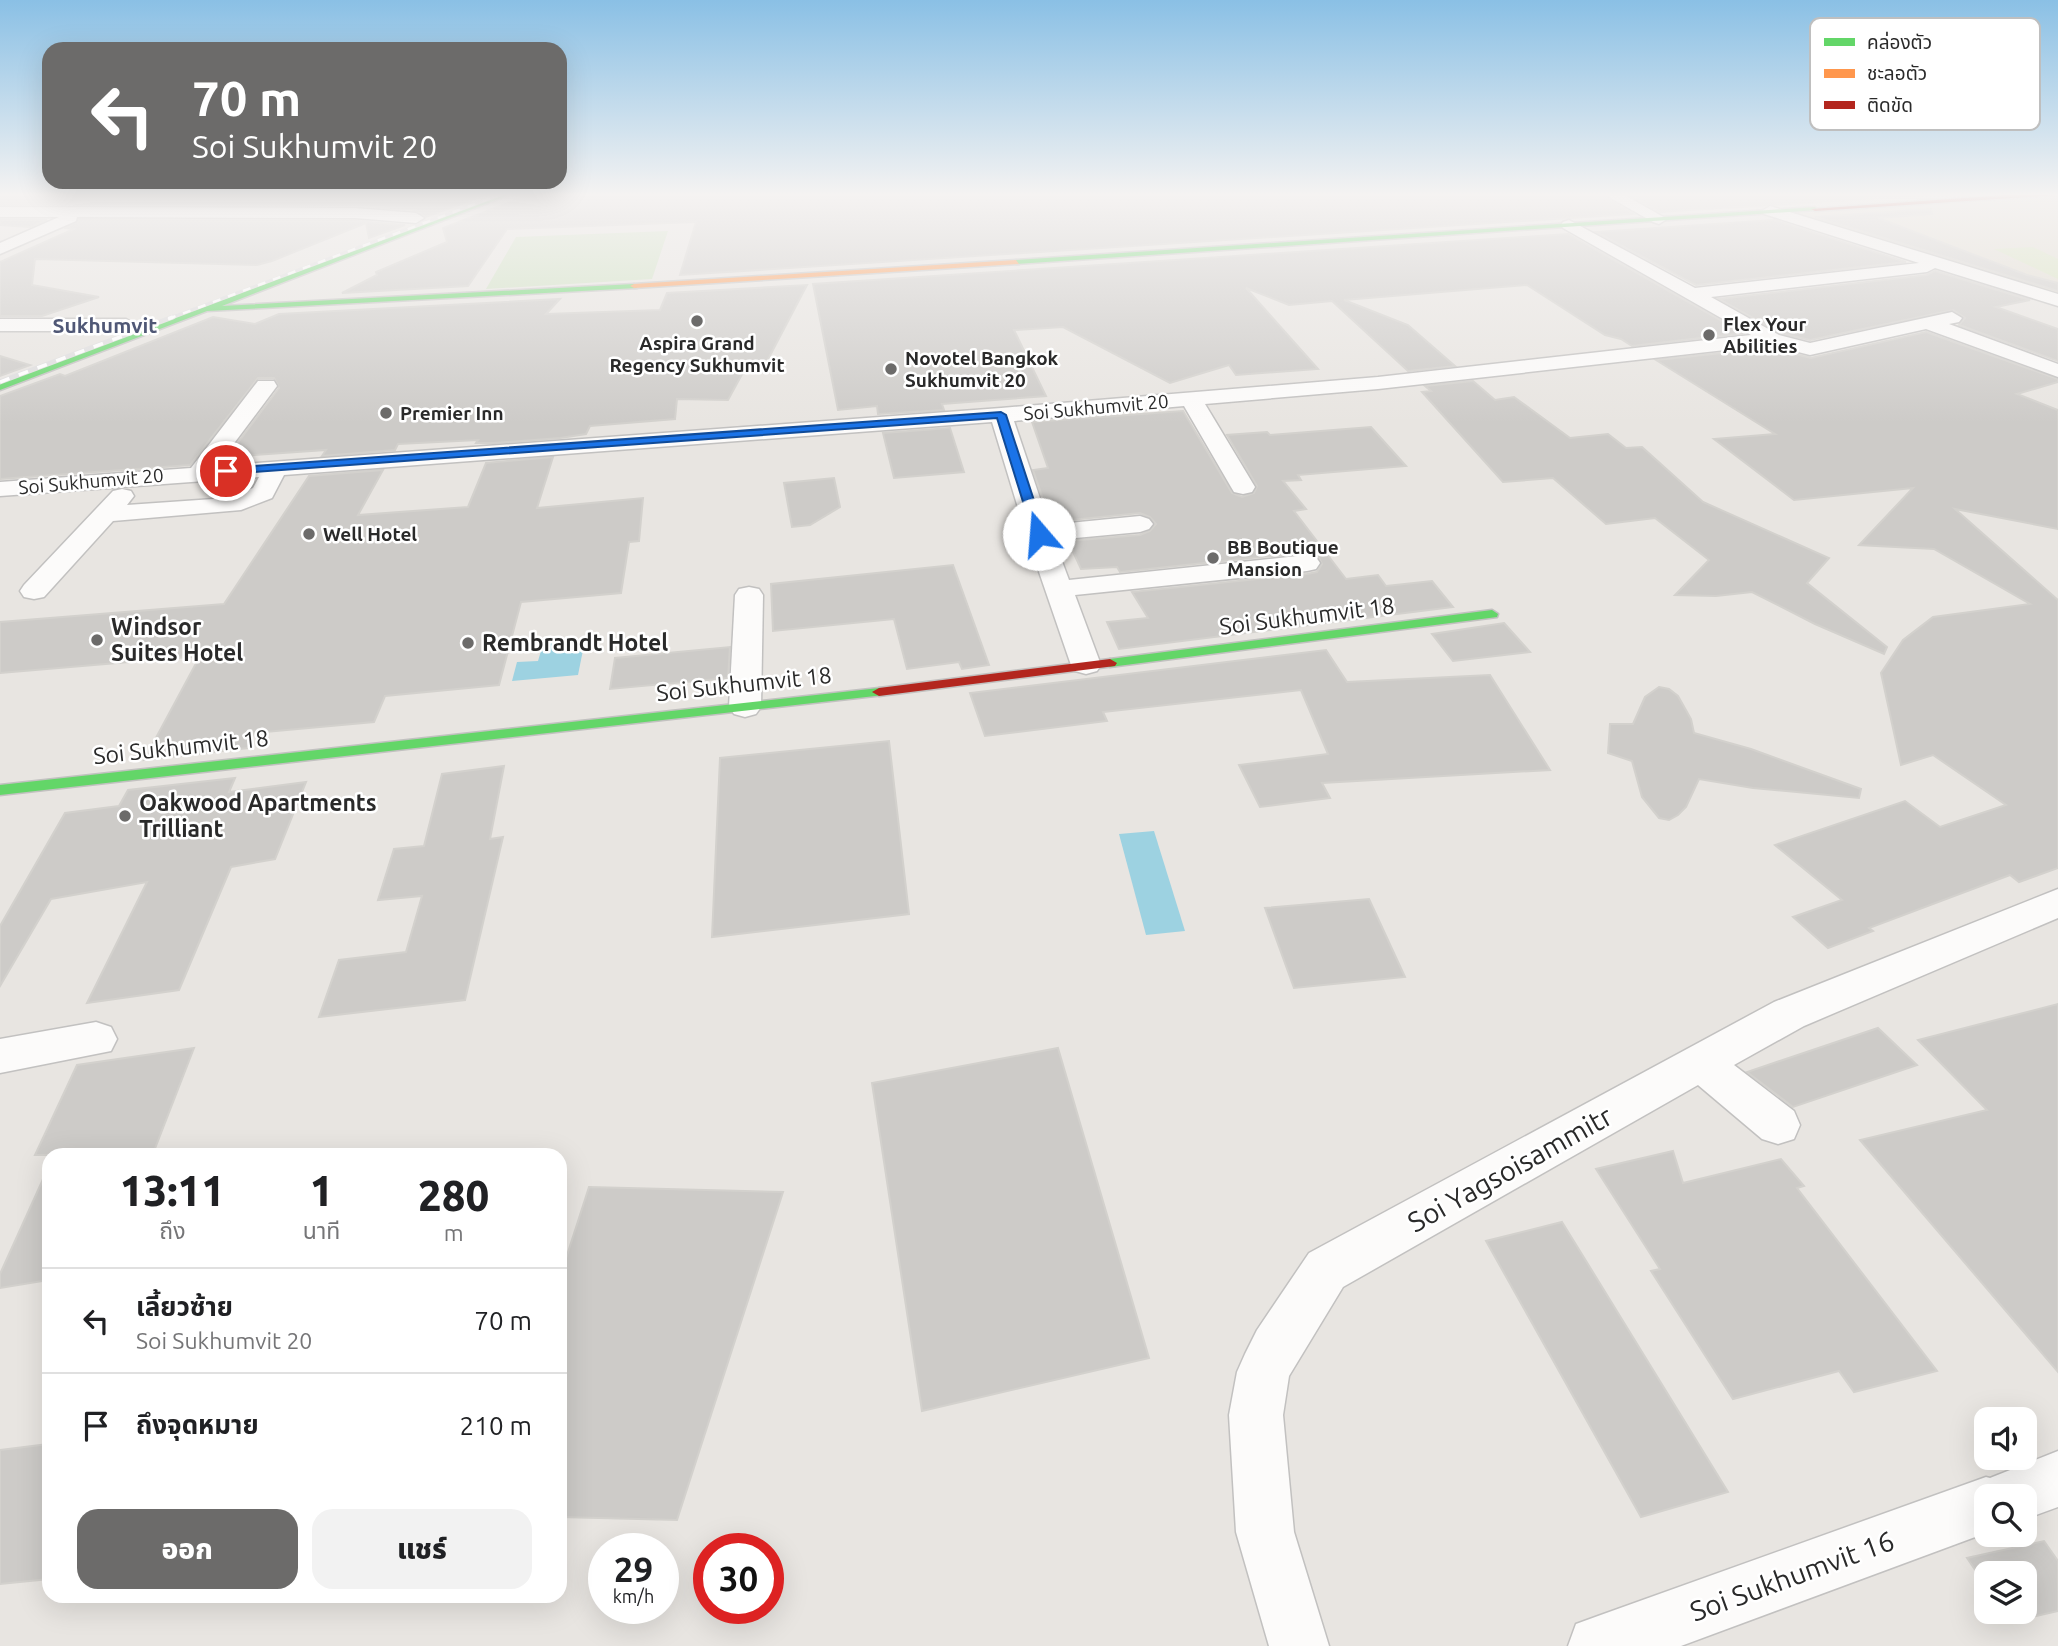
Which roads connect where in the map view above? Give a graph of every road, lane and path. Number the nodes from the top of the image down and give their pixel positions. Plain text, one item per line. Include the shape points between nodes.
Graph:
1 (275, 270) edge
2 (308, 270) edge
3 (903, 270) edge
4 (1648, 270) edge
5 (1902, 270) edge
6 (1960, 270) edge
7 (1691, 294) junction
8 (2058, 300) edge
9 (182, 304) junction
10 (205, 309) junction
11 (1952, 318) dead end
12 (1924, 322) junction
13 (0, 325) edge
14 (126, 325) junction
15 (1772, 339) junction
16 (2058, 371) edge
17 (0, 372) edge
18 (266, 386) dead end
19 (0, 387) edge
20 (1191, 399) junction
21 (1001, 415) junction
22 (276, 468) junction
23 (200, 472) junction
24 (140, 477) junction
25 (1243, 487) dead end
26 (0, 489) edge
27 (106, 514) junction
28 (1140, 524) dead end
29 (1039, 534) junction
30 (1307, 563) dead end
31 (1058, 589) junction
32 (34, 591) dead end
33 (749, 595) dead end
34 (1492, 614) dead end
35 (1086, 665) junction
36 (745, 707) junction
37 (0, 790) edge
38 (2058, 903) edge
39 (96, 1039) dead end
40 (0, 1056) edge
41 (1701, 1063) junction
42 (1779, 1125) dead end
43 (2058, 1479) edge
44 (2037, 1487) edge
45 (1974, 1509) edge
46 (1299, 1646) edge
47 (1598, 1646) edge

1 - 9 street
2 - 10 street
3 - 10 street
4 - 7 street
5 - 7 street
6 - 8 street
7 - 15 street
9 - 10 street
9 - 14 street
10 - 19 street
11 - 12 street
12 - 15 street via 1810,348
12 - 16 street
13 - 14 street
14 - 17 street
15 - 20 street, Soi Sukhumvit 20
18 - 23 street
20 - 21 street, Soi Sukhumvit 20
20 - 25 street
21 - 22 street, Soi Sukhumvit 20
21 - 29 street
22 - 23 street, Soi Sukhumvit 20
22 - 27 street via 262,494 232,505
23 - 24 street, Soi Sukhumvit 20
24 - 26 street, Soi Sukhumvit 20
24 - 27 street
27 - 32 street
28 - 29 street
29 - 31 street
30 - 31 street
31 - 35 street
33 - 36 street
34 - 35 street, Soi Sukhumvit 18
35 - 36 street, Soi Sukhumvit 18
36 - 37 street, Soi Sukhumvit 18
38 - 41 street, Soi Yagsoisammitr via 1789,1014
39 - 40 street
41 - 42 street
41 - 46 street, Soi Yagsoisammitr via 1326,1270 1275,1348 1263,1373 1256,1415 1265,1532
43 - 44 street
45 - 47 street, Soi Sukhumvit 16

